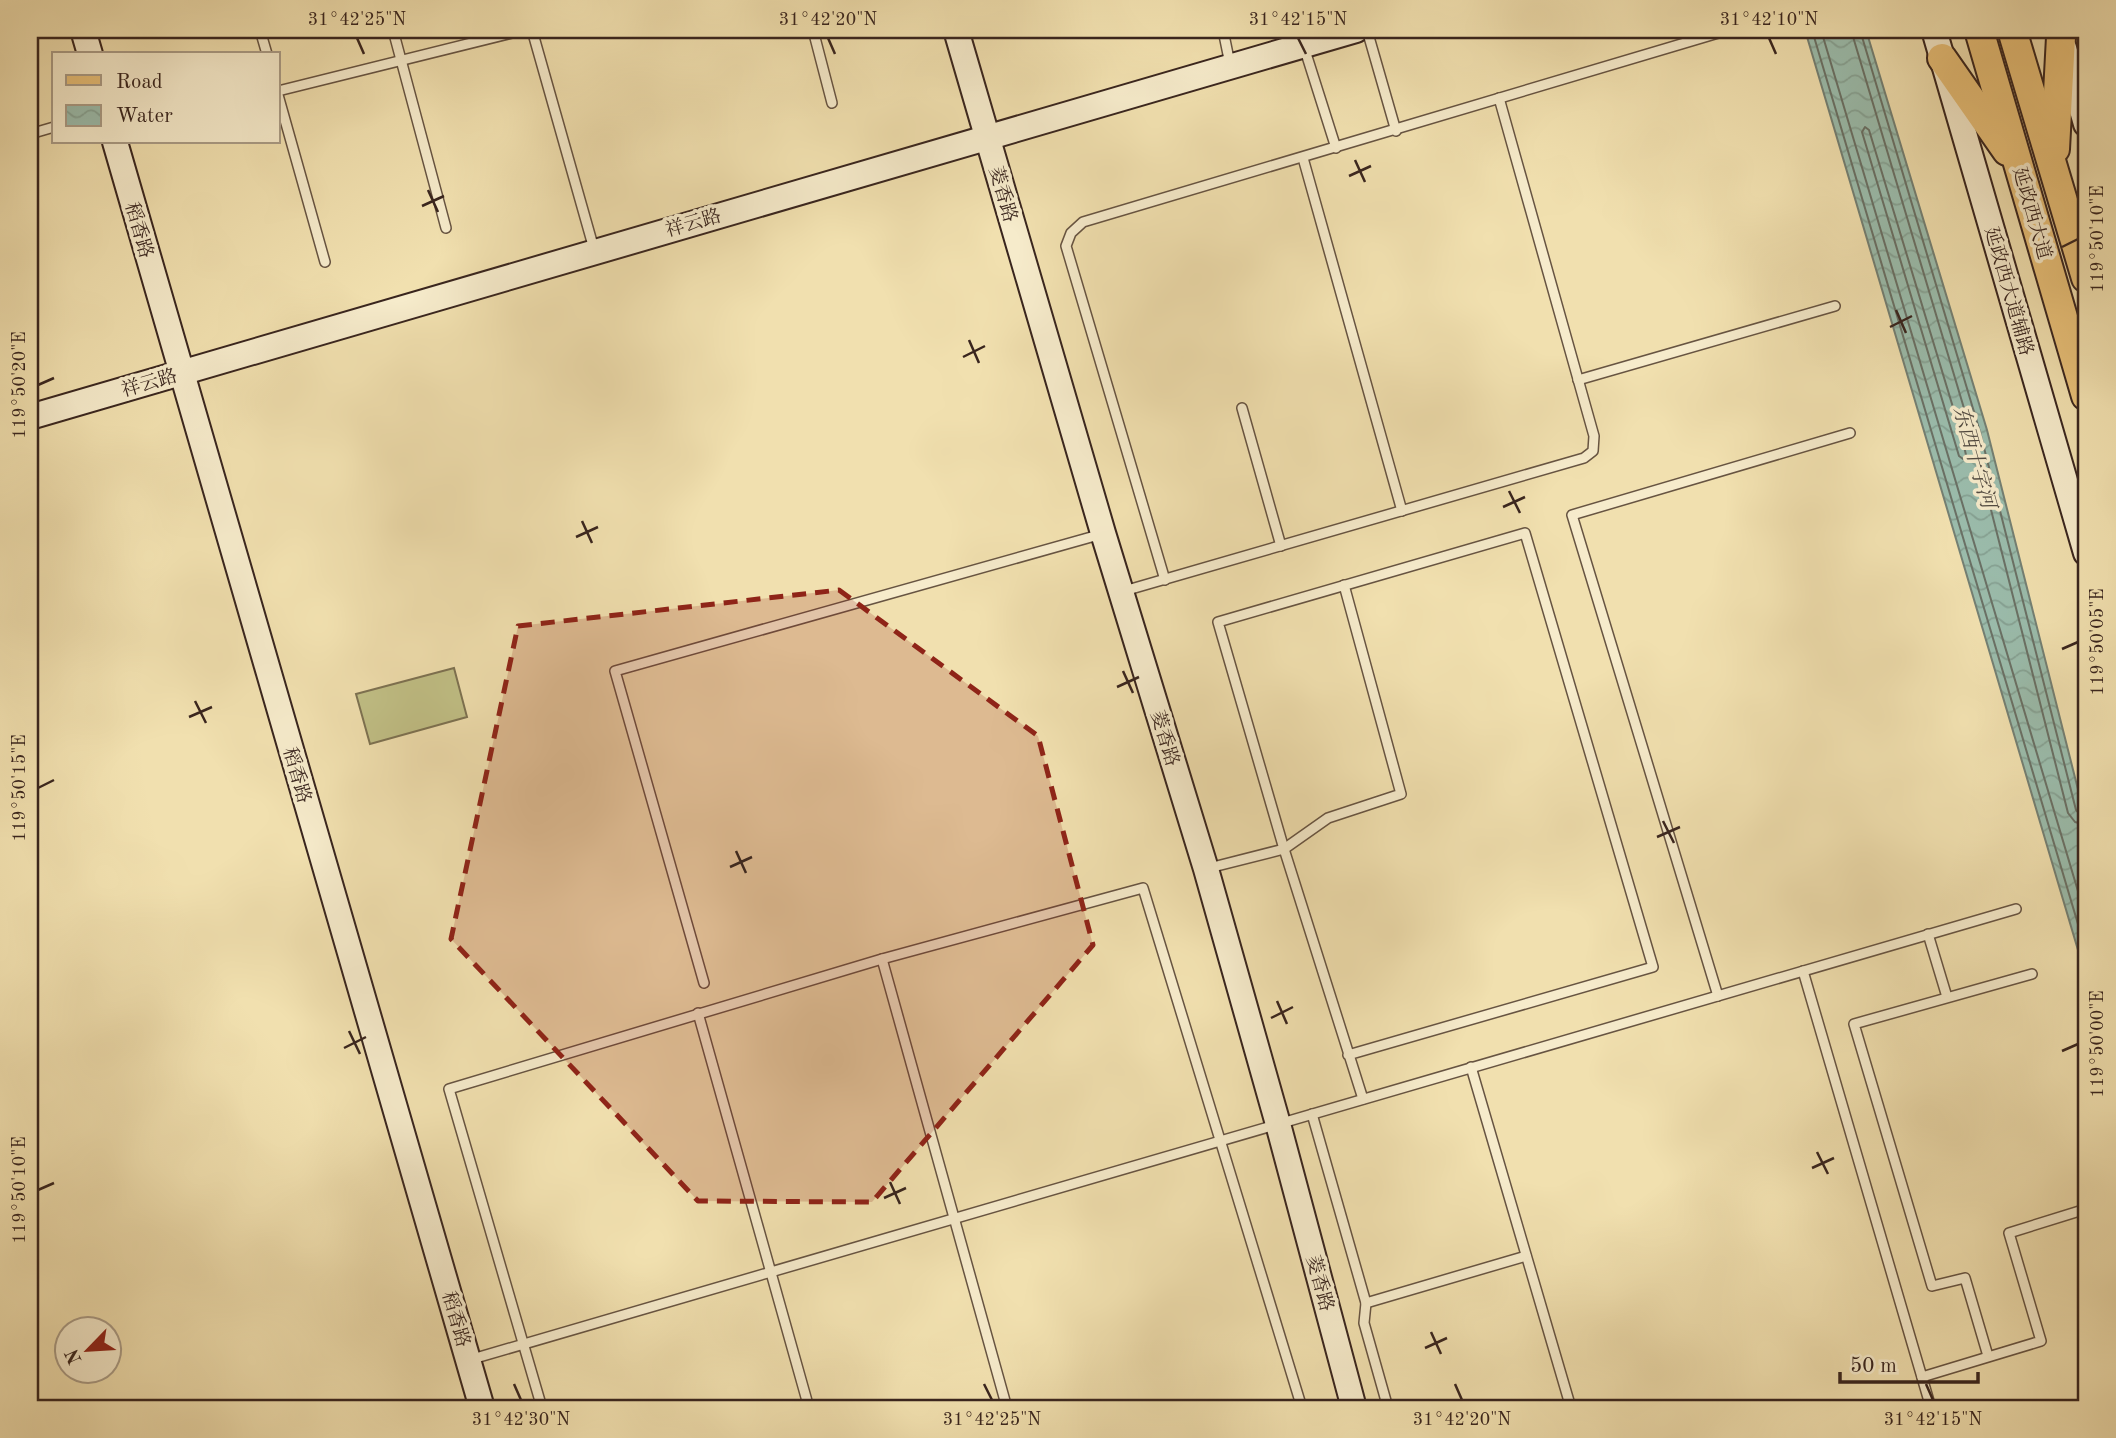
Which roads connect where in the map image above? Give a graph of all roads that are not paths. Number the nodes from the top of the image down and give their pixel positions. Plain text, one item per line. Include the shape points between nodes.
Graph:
1 (83, 30) edge
2 (260, 30) edge
3 (393, 30) edge
4 (524, 30) edge
5 (532, 30) edge
6 (813, 30) edge
7 (956, 30) edge
8 (1223, 30) edge
9 (1356, 30) edge
10 (1367, 30) edge
11 (1934, 30) edge
12 (1979, 30) edge
13 (2012, 30) edge
14 (1725, 31) edge
15 (2060, 34) edge
16 (1304, 45) junction
17 (89, 52) edge
18 (266, 52) edge
19 (1942, 58) junction
20 (401, 60) junction
21 (1230, 66) junction
22 (280, 92) edge
23 (1499, 98) junction
24 (280, 100) edge
25 (832, 103) dead end
26 (2086, 124) edge
27 (52, 128) edge
28 (1396, 131) junction
29 (30, 134) edge
30 (987, 136) junction
31 (116, 144) edge
32 (1336, 148) junction
33 (1303, 158) junction
34 (2020, 169) junction
35 (2054, 169) junction
36 (446, 228) dead end
37 (595, 251) junction
38 (325, 262) dead end
39 (2086, 278) edge
40 (1835, 306) dead end
41 (181, 373) junction
42 (1578, 380) junction
43 (2086, 397) edge
44 (1242, 408) dead end
45 (30, 417) edge
46 (1850, 433) dead end
47 (1402, 511) junction
48 (1103, 533) junction
49 (1281, 546) junction
50 (2086, 553) edge
51 (1165, 580) junction
52 (1344, 585) junction
53 (1121, 592) junction
54 (1284, 849) junction
55 (1206, 869) junction
56 (2016, 909) dead end
57 (1928, 934) junction
58 (882, 959) junction
59 (1802, 971) junction
60 (2032, 974) dead end
61 (704, 983) dead end
62 (1717, 996) junction
63 (1947, 997) junction
64 (698, 1013) junction
65 (1349, 1055) junction
66 (1471, 1068) junction
67 (1363, 1099) junction
68 (1312, 1114) junction
69 (1278, 1124) junction
70 (1220, 1141) junction
71 (2086, 1209) edge
72 (953, 1219) junction
73 (1526, 1256) junction
74 (769, 1272) junction
75 (1366, 1303) junction
76 (524, 1344) junction
77 (1988, 1356) junction
78 (469, 1360) junction
79 (1922, 1377) junction
80 (482, 1408) edge
81 (542, 1408) edge
82 (808, 1408) edge
83 (1007, 1408) edge
84 (1302, 1408) edge
85 (1354, 1408) edge
86 (1388, 1408) edge
87 (1570, 1408) edge
88 (1931, 1408) edge

1 - 17 street
2 - 18 lane
3 - 20 lane
4 - 20 lane
5 - 37 lane
6 - 25 lane
7 - 30 street, 菱香路
8 - 21 lane
9 - 16 street, 祥云路
10 - 28 lane
11 - 19 street, 延政西大道辅路
12 - 34 main road, 延政西大道
13 - 35 main road, 延政西大道
14 - 23 lane
15 - 26 street
15 - 35 main road
16 - 21 street, 祥云路
16 - 32 lane
19 - 34 main road
19 - 50 street, 延政西大道辅路
20 - 22 lane
20 - 36 lane
21 - 30 street, 祥云路
23 - 28 lane
23 - 42 lane
24 - 38 lane
27 - 29 lane
28 - 32 lane
30 - 37 street, 祥云路
30 - 48 street, 菱香路
31 - 41 street, 稻香路
32 - 33 lane
33 - 47 lane
33 - 51 lane via 1083,222 1066,246
34 - 43 main road, 延政西大道
35 - 39 main road, 延政西大道
37 - 41 street, 祥云路
40 - 42 lane
41 - 45 street, 祥云路
41 - 78 street, 稻香路
42 - 47 lane via 1594,436 1593,451
44 - 49 lane
46 - 62 lane via 1572,515
47 - 49 lane
48 - 53 street, 菱香路
48 - 61 lane via 615,671
49 - 51 lane
51 - 53 lane
52 - 54 lane via 1401,794 1328,818
52 - 54 lane via 1218,622
52 - 65 lane via 1525,533 1653,967
53 - 55 street, 菱香路
54 - 55 lane
54 - 65 lane
55 - 69 street, 菱香路
56 - 57 lane
57 - 59 lane
57 - 63 lane
58 - 64 lane
58 - 70 lane via 1143,888
58 - 72 lane
59 - 62 lane
59 - 79 lane
60 - 63 lane
62 - 66 lane
63 - 77 lane via 1854,1024 1932,1286 1965,1278
64 - 74 lane
64 - 76 lane via 449,1088
65 - 67 lane
66 - 67 lane
66 - 73 lane
67 - 68 lane
68 - 69 lane
68 - 75 lane
69 - 70 lane
69 - 85 street, 菱香路
70 - 72 lane
70 - 84 lane
71 - 77 lane via 2009,1233 2041,1341
72 - 74 lane
72 - 83 lane
73 - 75 lane
73 - 87 lane
74 - 76 lane
74 - 82 lane
75 - 86 lane via 1364,1324
76 - 78 lane
76 - 81 lane
77 - 79 lane
78 - 80 street, 稻香路
79 - 88 lane

